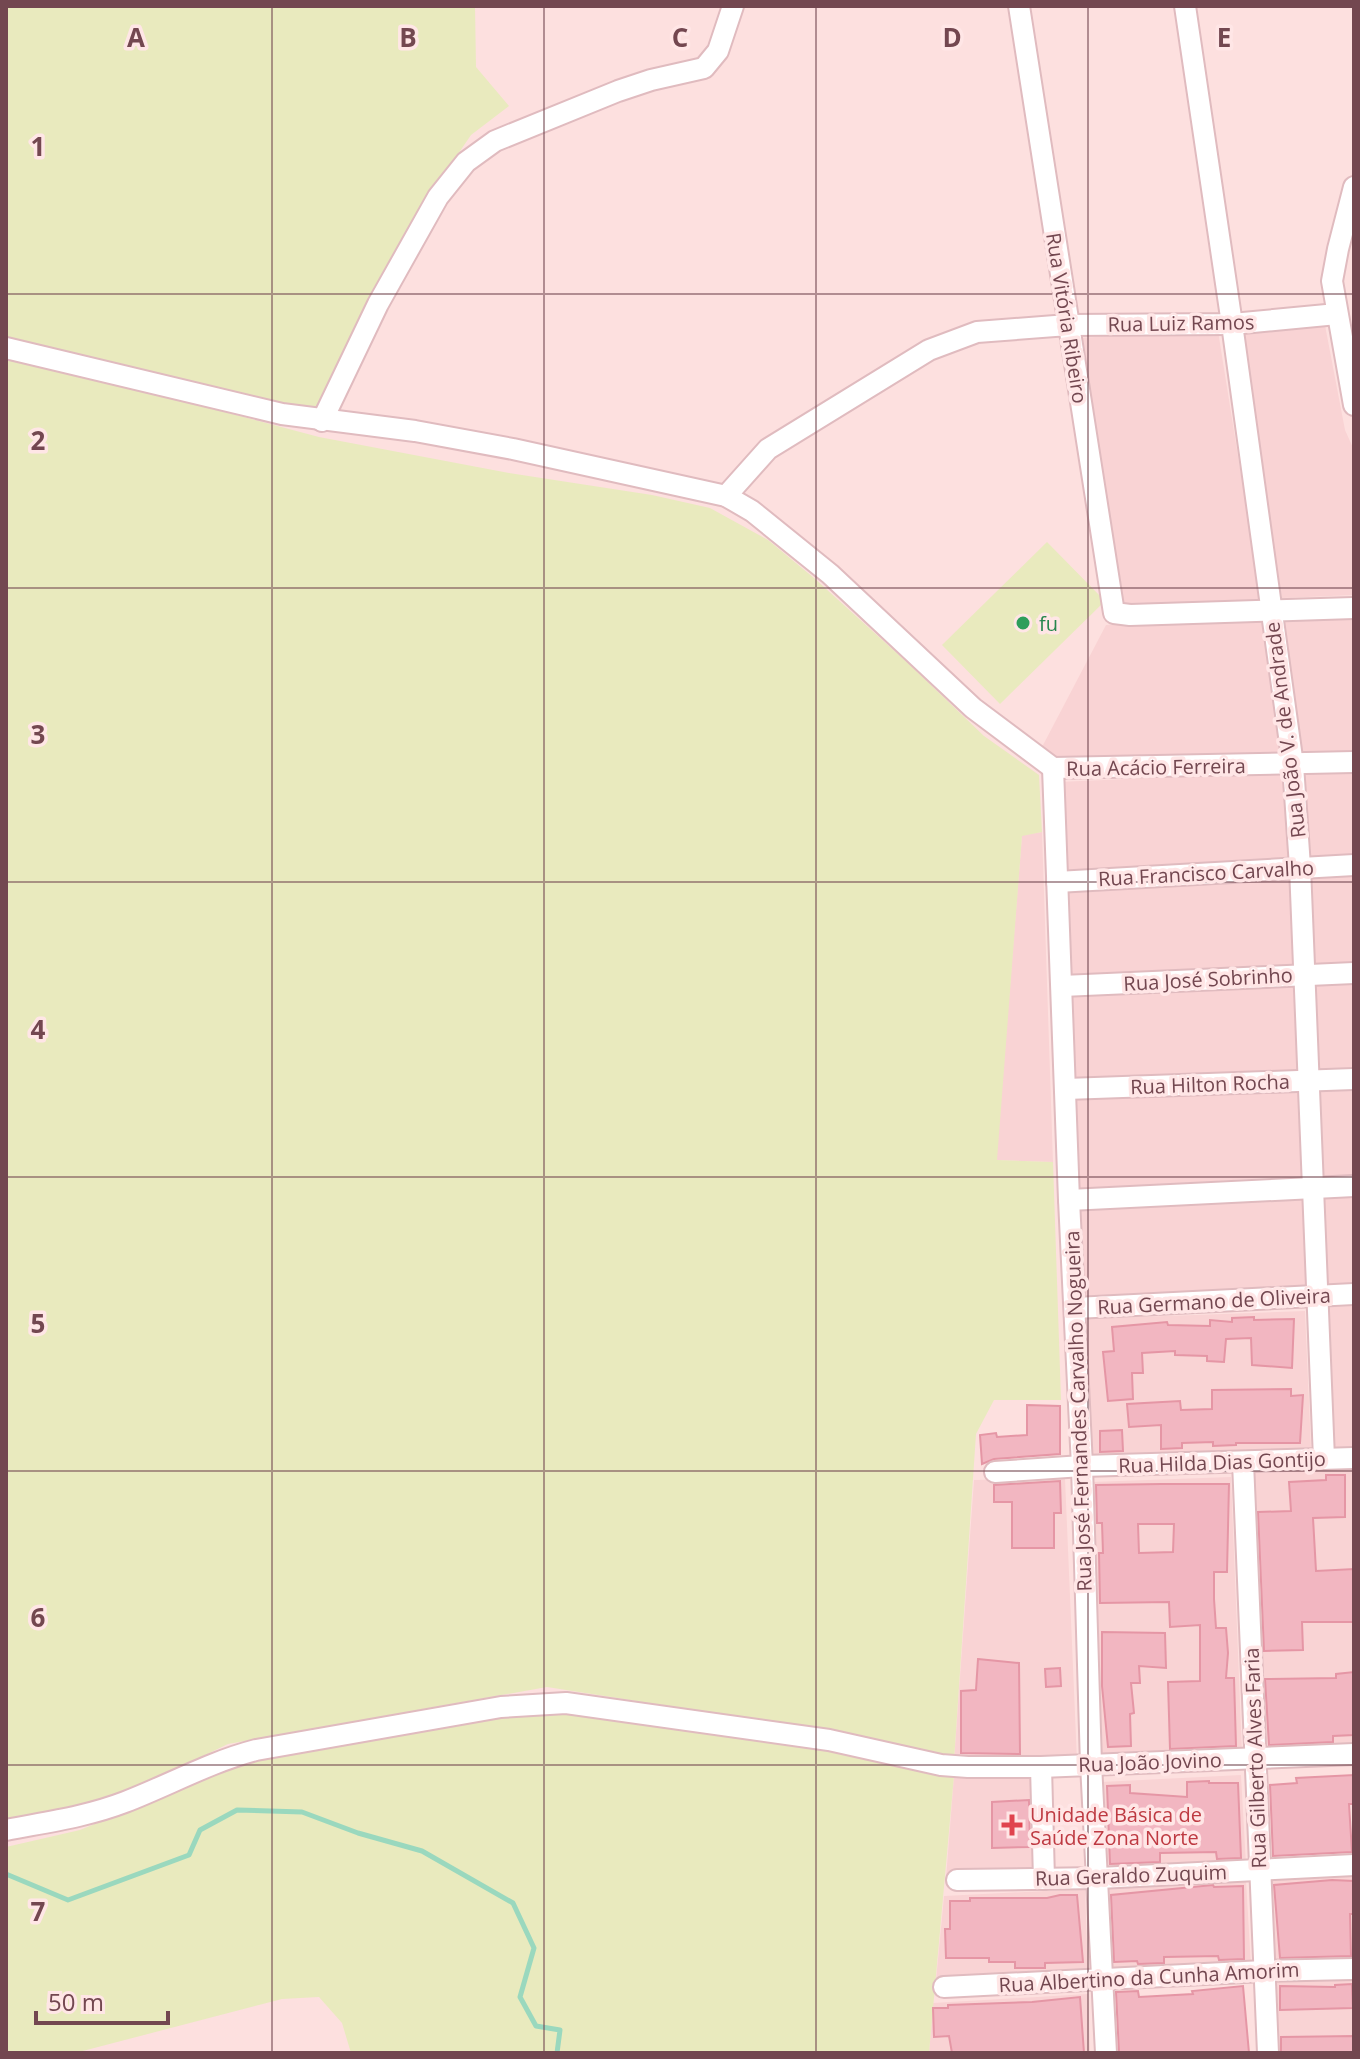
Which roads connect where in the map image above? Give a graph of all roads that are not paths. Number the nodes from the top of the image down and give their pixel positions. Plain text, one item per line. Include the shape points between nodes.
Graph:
1 (733, 6) edge
2 (1019, 6) edge
3 (1185, 6) edge
4 (1354, 187) edge
5 (1337, 314) junction
6 (1232, 324) junction
7 (1068, 325) junction
8 (6, 348) edge
9 (1354, 405) edge
10 (322, 421) junction
11 (726, 496) junction
12 (1354, 608) edge
13 (1271, 610) junction
14 (1354, 762) edge
15 (1293, 765) junction
16 (1053, 768) junction
17 (1354, 865) edge
18 (1300, 867) junction
19 (1057, 882) junction
20 (1354, 973) edge
21 (1304, 974) junction
22 (1062, 986) junction
23 (1354, 1079) edge
24 (1308, 1080) junction
25 (1066, 1089) junction
26 (1354, 1186) edge
27 (1311, 1188) junction
28 (1069, 1200) junction
29 (1354, 1294) edge
30 (1316, 1296) junction
31 (1075, 1308) junction
32 (1354, 1458) edge
33 (1324, 1459) junction
34 (1243, 1462) junction
35 (1082, 1466) junction
36 (995, 1472) dead end
37 (1354, 1754) edge
38 (1257, 1757) junction
39 (1091, 1764) junction
40 (1041, 1767) junction
41 (6, 1830) edge
42 (1354, 1865) edge
43 (1259, 1871) junction
44 (1099, 1878) junction
45 (1044, 1879) junction
46 (957, 1880) dead end
47 (1354, 1969) edge
48 (1264, 1971) junction
49 (1103, 1980) junction
50 (944, 1987) dead end
51 (1106, 2053) edge
52 (1268, 2053) edge

1 - 10 street via 718,51 704,68 618,91 495,141 466,162 438,197 378,304
2 - 7 street, Rua Vitória Ribeiro
3 - 6 street, Rua João V. de Andrade
4 - 5 street via 1332,281
5 - 6 street, Rua Luiz Ramos
5 - 9 street
6 - 7 street, Rua Luiz Ramos
6 - 13 street, Rua João V. de Andrade
7 - 11 street, Rua Luiz Ramos via 977,332 929,350 768,449
7 - 13 street, Rua Vitória Ribeiro via 1114,613
8 - 10 street
10 - 11 street via 513,449
11 - 16 street via 819,565 973,708
12 - 13 street
13 - 15 street, Rua João V. de Andrade
14 - 15 street, Rua Acácio Ferreira
15 - 16 street, Rua Acácio Ferreira
15 - 18 street, Rua João V. de Andrade
16 - 19 street, Rua José Fernandes Carvalho Nogueira
17 - 18 street, Rua Francisco Carvalho
18 - 19 street, Rua Francisco Carvalho
18 - 21 street, Rua João V. de Andrade
19 - 22 street, Rua José Fernandes Carvalho Nogueira
20 - 21 street, Rua José Sobrinho
21 - 22 street, Rua José Sobrinho
21 - 24 street, Rua João V. de Andrade
22 - 25 street, Rua José Fernandes Carvalho Nogueira
23 - 24 street, Rua Hilton Rocha
24 - 25 street, Rua Hilton Rocha
24 - 27 street, Rua João V. de Andrade
25 - 28 street, Rua José Fernandes Carvalho Nogueira
26 - 27 street
27 - 28 street
27 - 30 street, Rua João V. de Andrade
28 - 31 street, Rua José Fernandes Carvalho Nogueira
29 - 30 street, Rua Germano de Oliveira
30 - 31 street, Rua Germano de Oliveira
30 - 33 street, Rua João V. de Andrade
31 - 35 street, Rua José Fernandes Carvalho Nogueira
32 - 33 street, Rua Hilda Dias Gontijo
33 - 34 street, Rua Hilda Dias Gontijo
34 - 35 street, Rua Hilda Dias Gontijo
34 - 38 street, Rua Gilberto Alves Faria
35 - 36 street, Rua Hilda Dias Gontijo
35 - 39 street, Rua José Fernandes Carvalho Nogueira
37 - 38 street, Rua João Jovino
38 - 39 street, Rua João Jovino
38 - 43 street, Rua Gilberto Alves Faria
39 - 40 street, Rua João Jovino
39 - 44 street, Rua José Fernandes Carvalho Nogueira
40 - 41 street, Rua João Jovino via 941,1765 829,1740 599,1706 537,1703 256,1750 75,1819
40 - 45 street
42 - 43 street, Rua Geraldo Zuquim
43 - 44 street, Rua Geraldo Zuquim
43 - 48 street, Rua Gilberto Alves Faria
44 - 45 street, Rua Geraldo Zuquim
44 - 49 street, Rua José Fernandes Carvalho Nogueira
45 - 46 street, Rua Geraldo Zuquim
47 - 48 street, Rua Albertino da Cunha Amorim
48 - 49 street, Rua Albertino da Cunha Amorim
48 - 52 street, Rua Gilberto Alves Faria
49 - 50 street, Rua Albertino da Cunha Amorim
49 - 51 street, Rua José Fernandes Carvalho Nogueira

